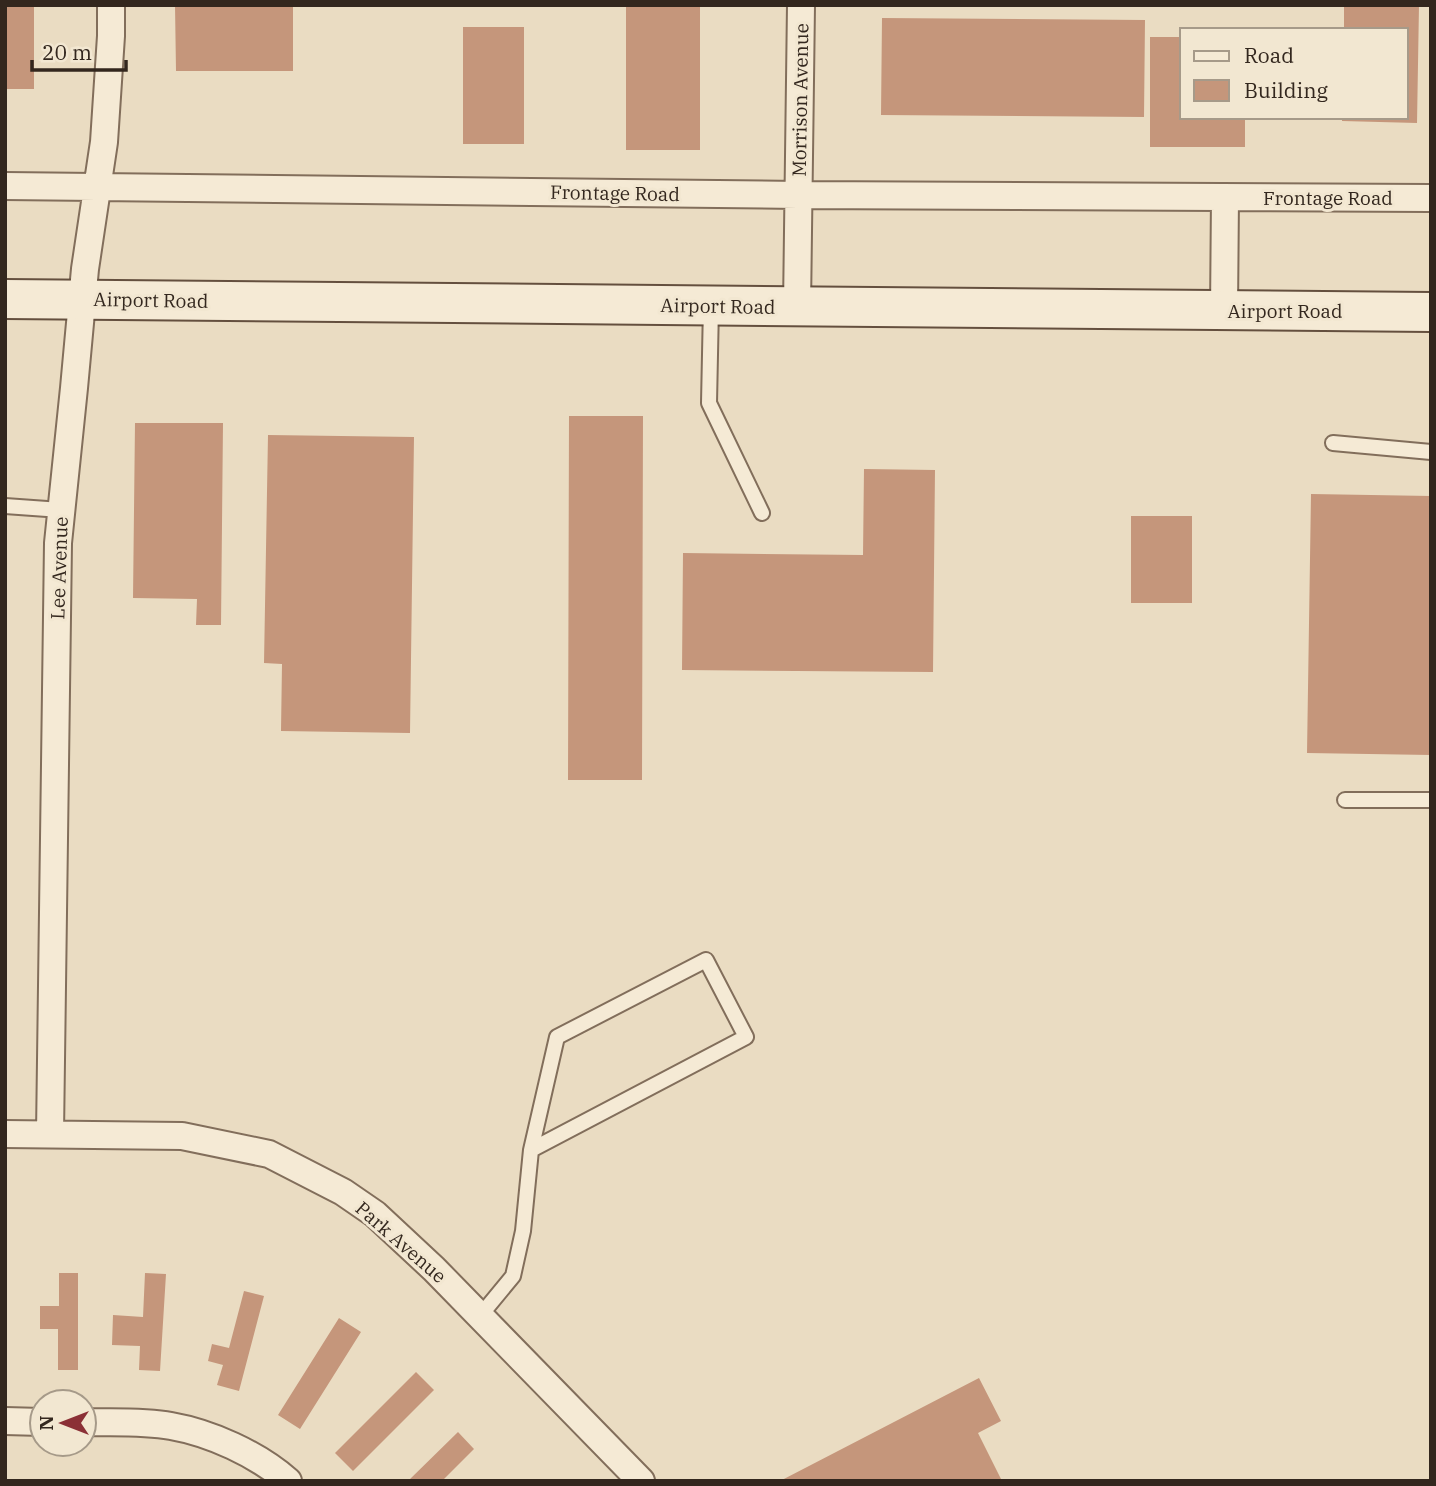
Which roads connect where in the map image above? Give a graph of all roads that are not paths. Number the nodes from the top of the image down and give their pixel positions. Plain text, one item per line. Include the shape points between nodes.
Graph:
1 (111, 5) edge
2 (801, 5) edge
3 (5, 186) edge
4 (98, 187) junction
5 (799, 195) junction
6 (1225, 197) junction
7 (1431, 198) edge
8 (5, 299) edge
9 (82, 300) junction
10 (711, 306) junction
11 (797, 307) junction
12 (1224, 310) junction
13 (1431, 312) edge
14 (1333, 443) dead end
15 (1431, 453) edge
16 (5, 506) edge
17 (61, 510) junction
18 (762, 513) dead end
19 (1345, 800) dead end
20 (1431, 800) edge
21 (5, 1134) edge
22 (50, 1135) junction
23 (531, 1150) junction
24 (480, 1316) junction
25 (5, 1421) edge
26 (28, 1422) edge
27 (98, 1422) edge
28 (629, 1477) edge
29 (288, 1481) edge

1 - 4 street, Lee Avenue
2 - 5 street, Morrison Avenue
3 - 4 street, Frontage Road
4 - 5 street, Frontage Road
4 - 9 street, Lee Avenue
5 - 6 street, Frontage Road
5 - 11 street, Morrison Avenue
6 - 7 street, Frontage Road
6 - 12 street
8 - 9 main road, Airport Road
9 - 10 main road, Airport Road
9 - 17 street, Lee Avenue
10 - 11 main road, Airport Road
10 - 18 lane via 709,403
11 - 12 main road, Airport Road
12 - 13 main road, Airport Road
14 - 15 lane
16 - 17 lane
17 - 22 street, Lee Avenue
19 - 20 lane
21 - 22 street, Park Avenue
22 - 24 street, Park Avenue via 182,1136 269,1154 375,1214
23 - 23 lane via 558,1037 706,960 746,1037
23 - 24 lane via 523,1231 513,1276
24 - 28 street, Park Avenue
25 - 26 street
27 - 29 street via 172,1426 202,1434 256,1458

